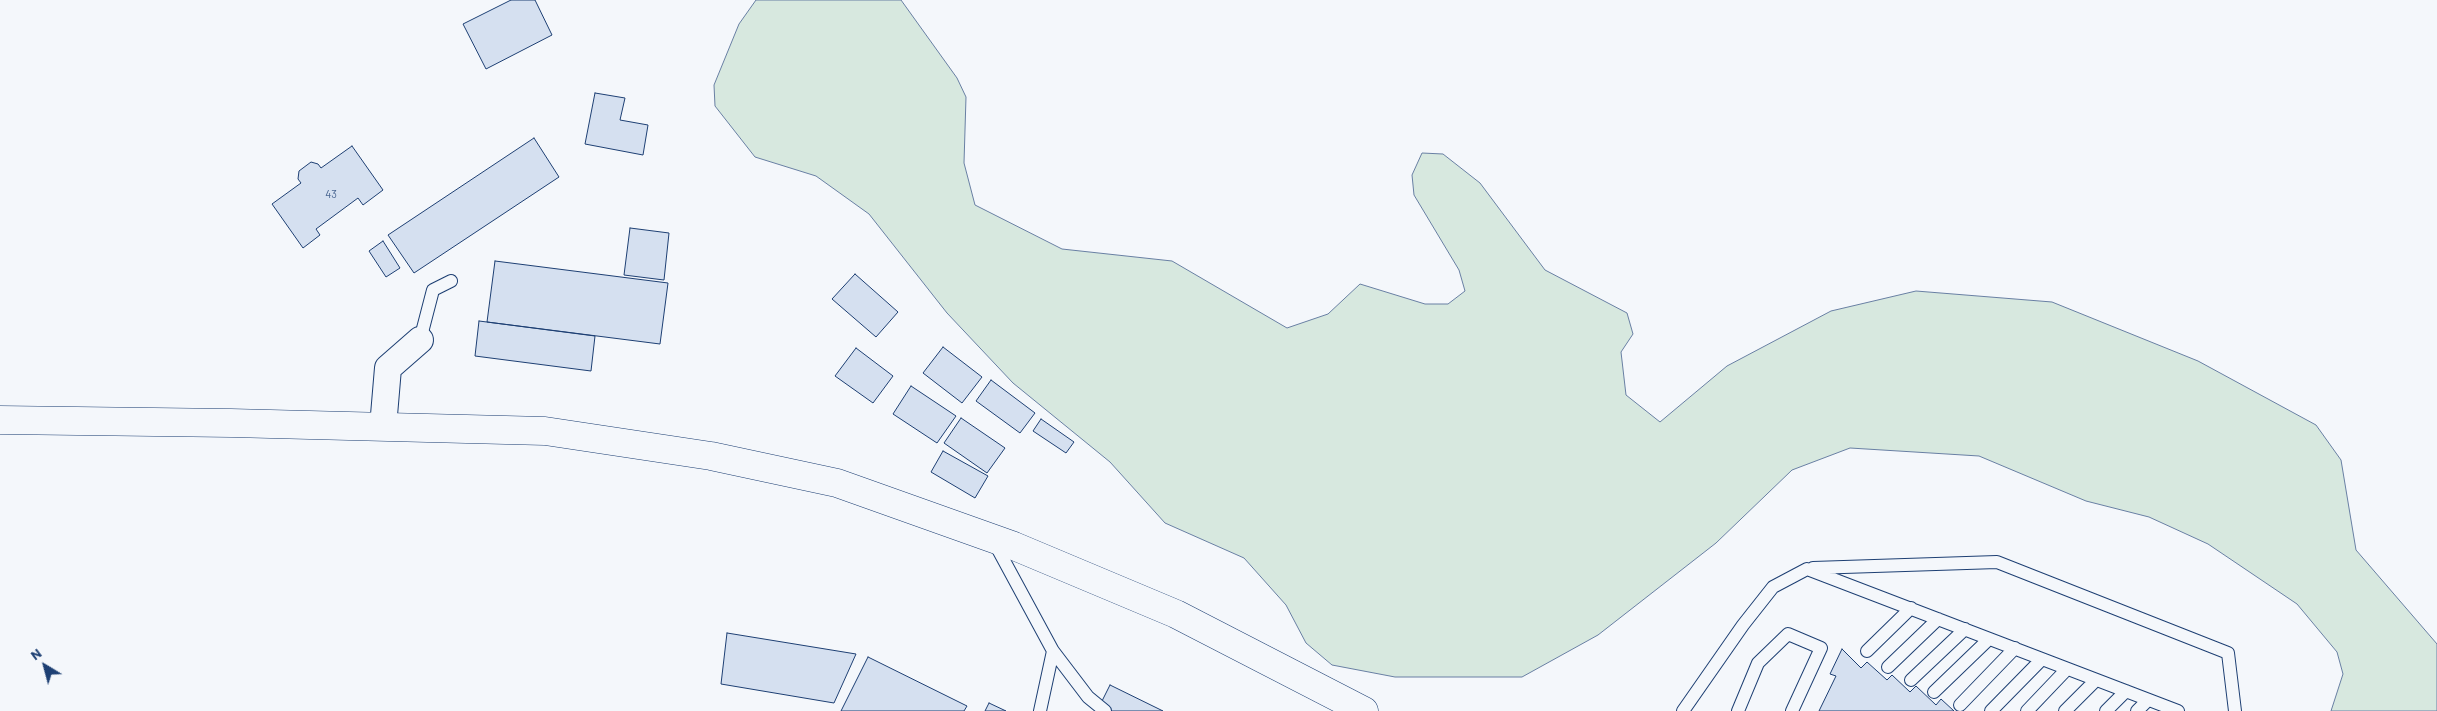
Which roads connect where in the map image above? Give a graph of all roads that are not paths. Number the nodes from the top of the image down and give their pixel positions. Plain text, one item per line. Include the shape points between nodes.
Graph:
1 (451, 281) dead end
2 (420, 340) joint
3 (0, 420) edge
4 (383, 426) junction
5 (992, 538) junction
6 (1807, 569) junction
7 (1911, 608) junction
8 (1938, 619) junction
9 (1965, 630) junction
10 (1990, 639) junction
11 (2015, 648) junction
12 (1053, 651) junction
13 (1867, 651) dead end
14 (2042, 659) junction
15 (1888, 668) dead end
16 (2067, 669) junction
17 (1911, 680) dead end
18 (2096, 680) junction
19 (2126, 691) junction
20 (1934, 692) dead end
21 (2148, 700) junction
22 (1960, 705) dead end
23 (1040, 711) edge
24 (1105, 711) edge
25 (1364, 711) edge
26 (1683, 711) edge
27 (1738, 711) edge
28 (1792, 711) edge
29 (1991, 711) edge
30 (2026, 711) edge
31 (2065, 711) edge
32 (2106, 711) edge
33 (2137, 711) edge
34 (2178, 711) edge
35 (2235, 711) edge

1 - 2 lane via 433,290
2 - 4 street via 388,368
3 - 4 main road
4 - 5 main road via 545,431 711,456 836,483
5 - 12 lane
5 - 25 main road via 1176,614
6 - 7 lane
6 - 26 lane via 1773,587
6 - 35 lane via 1997,562 2228,653
7 - 8 lane
7 - 13 lane
8 - 9 lane
8 - 15 lane
9 - 10 lane
9 - 17 lane
10 - 11 lane
10 - 20 lane
11 - 14 lane
11 - 22 lane
12 - 23 lane
12 - 24 lane via 1088,697
14 - 16 lane
14 - 29 lane
16 - 18 lane
16 - 30 lane
18 - 19 lane
18 - 31 lane
19 - 21 lane
19 - 32 lane
21 - 33 lane
21 - 34 lane
27 - 28 lane via 1758,663 1788,634 1820,648

